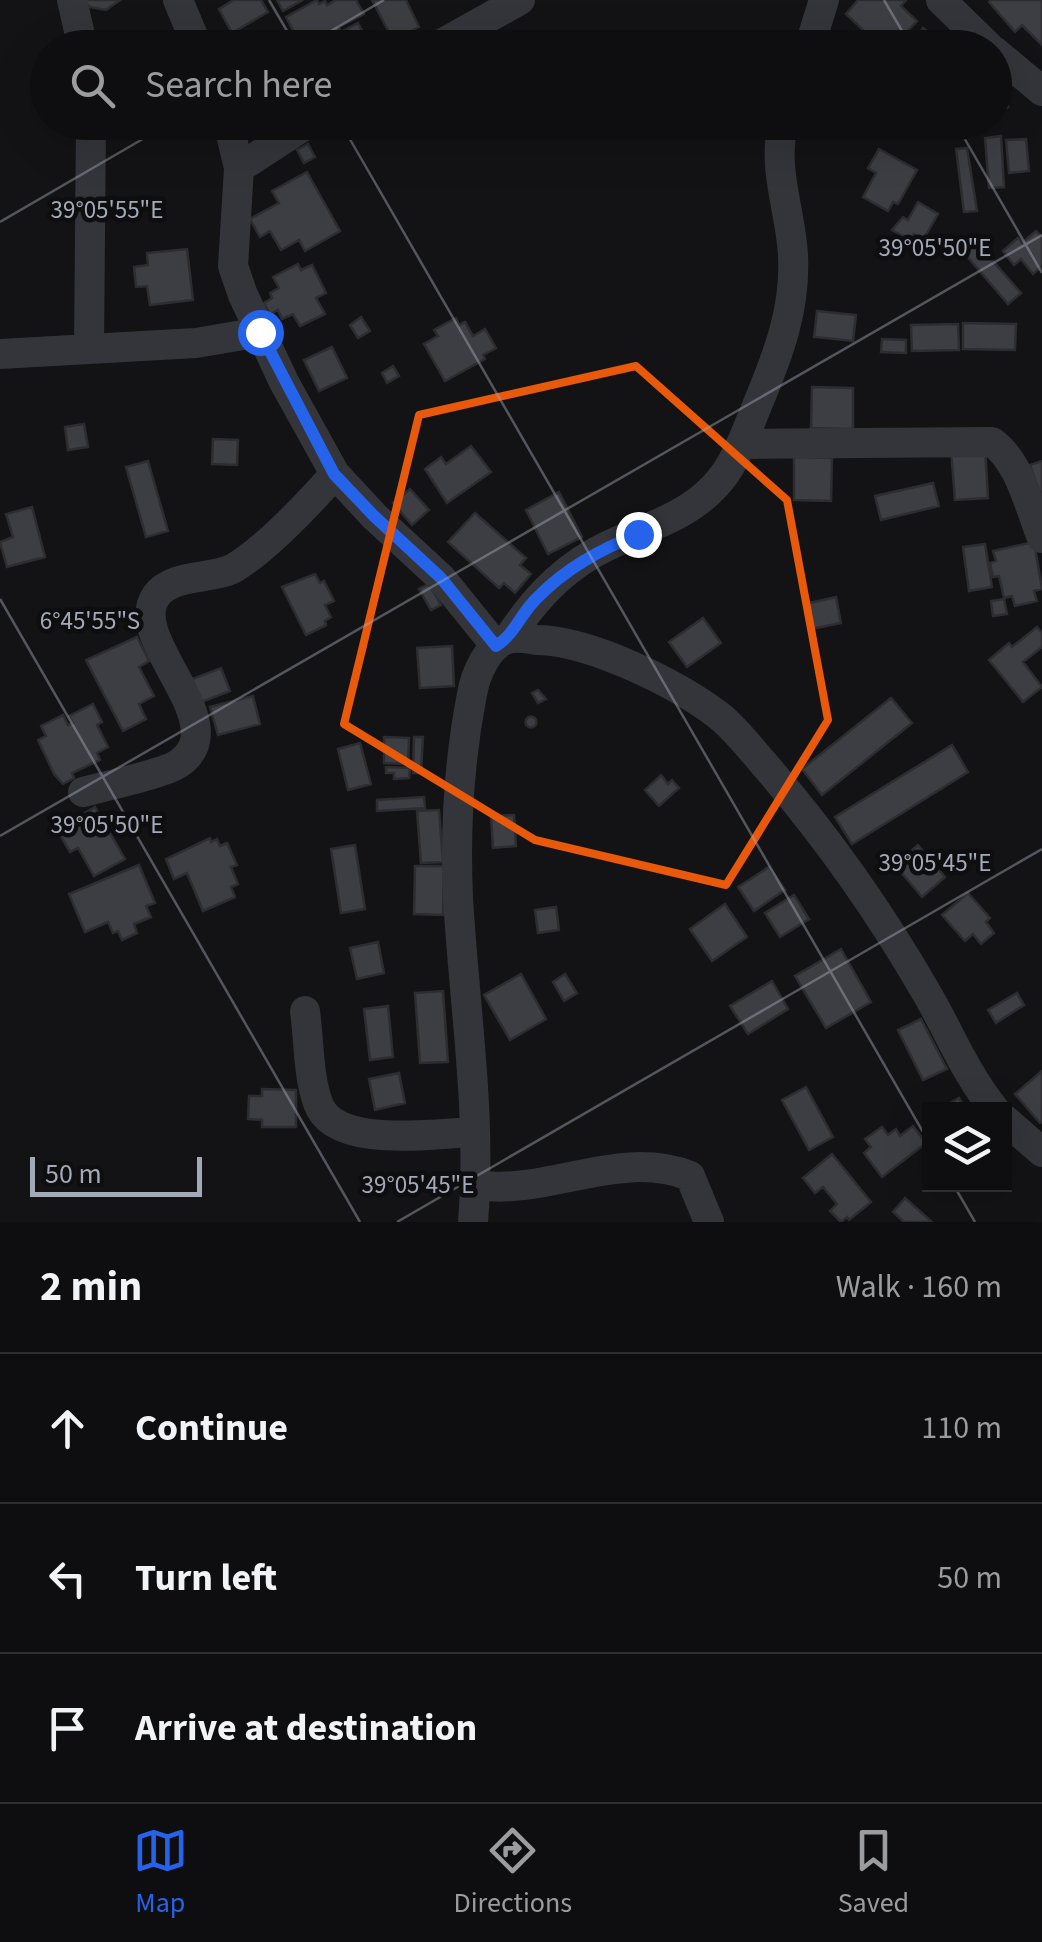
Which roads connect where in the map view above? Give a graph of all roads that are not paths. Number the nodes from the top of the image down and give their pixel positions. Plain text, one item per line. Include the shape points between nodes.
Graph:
1 (72, 0) edge
2 (178, 0) edge
3 (520, 0) edge
4 (824, 0) edge
5 (941, 0) edge
6 (79, 30) edge
7 (190, 30) edge
8 (466, 30) edge
9 (815, 30) edge
10 (972, 30) edge
11 (1012, 66) edge
12 (1042, 91) edge
13 (91, 140) edge
14 (232, 140) edge
15 (282, 140) edge
16 (779, 140) edge
17 (239, 168) junction
18 (260, 332) junction
19 (90, 349) junction
20 (0, 354) edge
21 (741, 444) junction
22 (334, 474) junction
23 (1042, 538) edge
24 (502, 643) junction
25 (82, 792) dead end
26 (304, 1011) dead end
27 (989, 1102) edge
28 (1012, 1126) edge
29 (475, 1132) junction
30 (1042, 1152) edge
31 (476, 1185) junction
32 (472, 1222) edge
33 (709, 1222) edge

1 - 6 street
2 - 7 street
3 - 8 street
4 - 9 street
5 - 10 street
11 - 12 street
13 - 19 street
14 - 17 street
15 - 17 street
16 - 21 street via 794,281 778,356
17 - 18 street via 233,266
18 - 19 street
18 - 22 street
19 - 20 street
21 - 23 street via 992,442 1006,452
21 - 24 street via 715,486 681,514 595,552 560,577
22 - 24 street
22 - 25 street via 232,569 164,588 153,599 157,640 195,718 194,744 178,764
24 - 27 street via 580,646 638,669 719,716 818,832 905,958
24 - 29 street via 473,689 458,785 458,894
26 - 29 street via 318,1104 328,1121 357,1134
28 - 30 street
29 - 31 street
31 - 32 street
31 - 33 street via 501,1189 621,1167 673,1170 690,1176

